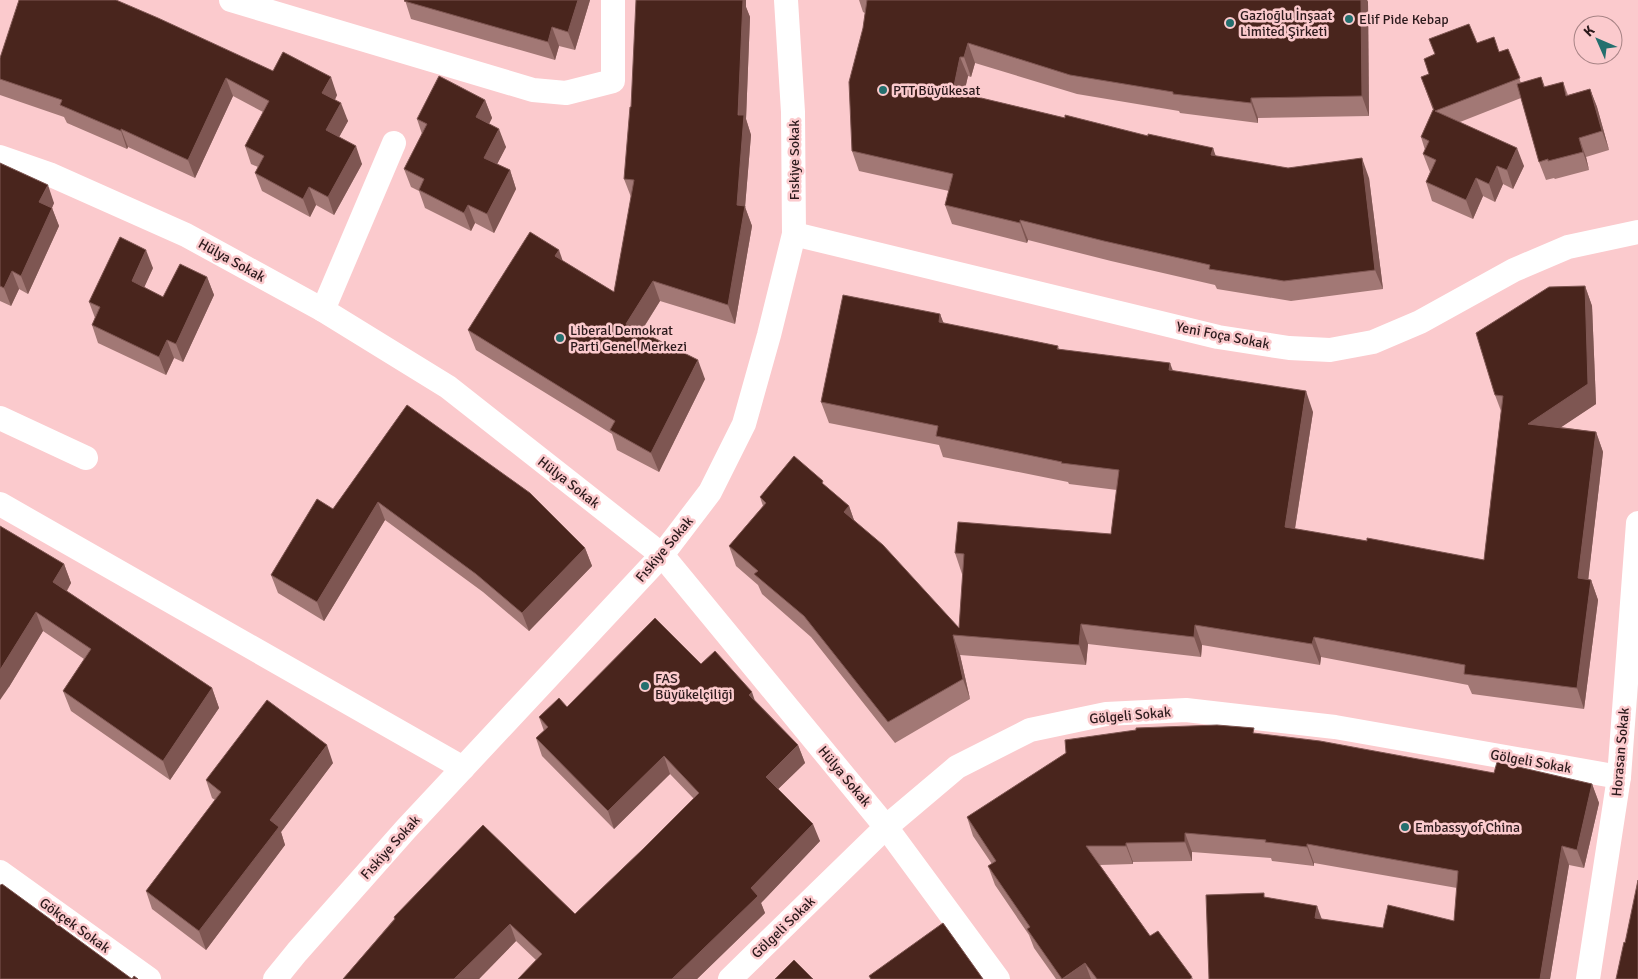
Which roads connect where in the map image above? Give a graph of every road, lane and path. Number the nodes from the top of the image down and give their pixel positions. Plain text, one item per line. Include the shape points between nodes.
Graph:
1 (231, 0) edge
2 (613, 0) edge
3 (786, 0) edge
4 (394, 143) dead end
5 (0, 157) edge
6 (1638, 232) edge
7 (794, 234) junction
8 (323, 310) junction
9 (0, 418) edge
10 (86, 458) dead end
11 (0, 504) edge
12 (1638, 523) edge
13 (662, 555) junction
14 (463, 768) junction
15 (1619, 777) junction
16 (886, 827) junction
17 (0, 872) edge
18 (149, 979) edge
19 (275, 979) edge
20 (730, 979) edge
21 (998, 979) edge
22 (1588, 979) edge

1 - 2 street via 533,90 566,93 613,81
3 - 7 street, Fıskiye Sokak via 793,112
4 - 8 street
5 - 8 street, Hülya Sokak via 49,174 186,235
6 - 7 street, Yeni Foça Sokak via 1568,247 1514,270 1420,322 1373,342 1330,350 1289,348 1218,337
7 - 13 street, Fıskiye Sokak via 744,424 710,492
8 - 13 street, Hülya Sokak via 448,387
9 - 10 street
11 - 14 street
12 - 15 street, Horasan Sokak
13 - 14 street, Fıskiye Sokak
13 - 16 street, Hülya Sokak
14 - 19 street, Fıskiye Sokak
15 - 16 street, Gölgeli Sokak via 1335,727 1186,710 1106,714 1030,730 957,767
15 - 22 street, Horasan Sokak
16 - 20 street, Gölgeli Sokak
16 - 21 street, Hülya Sokak
17 - 18 street, Gökçek Sokak

